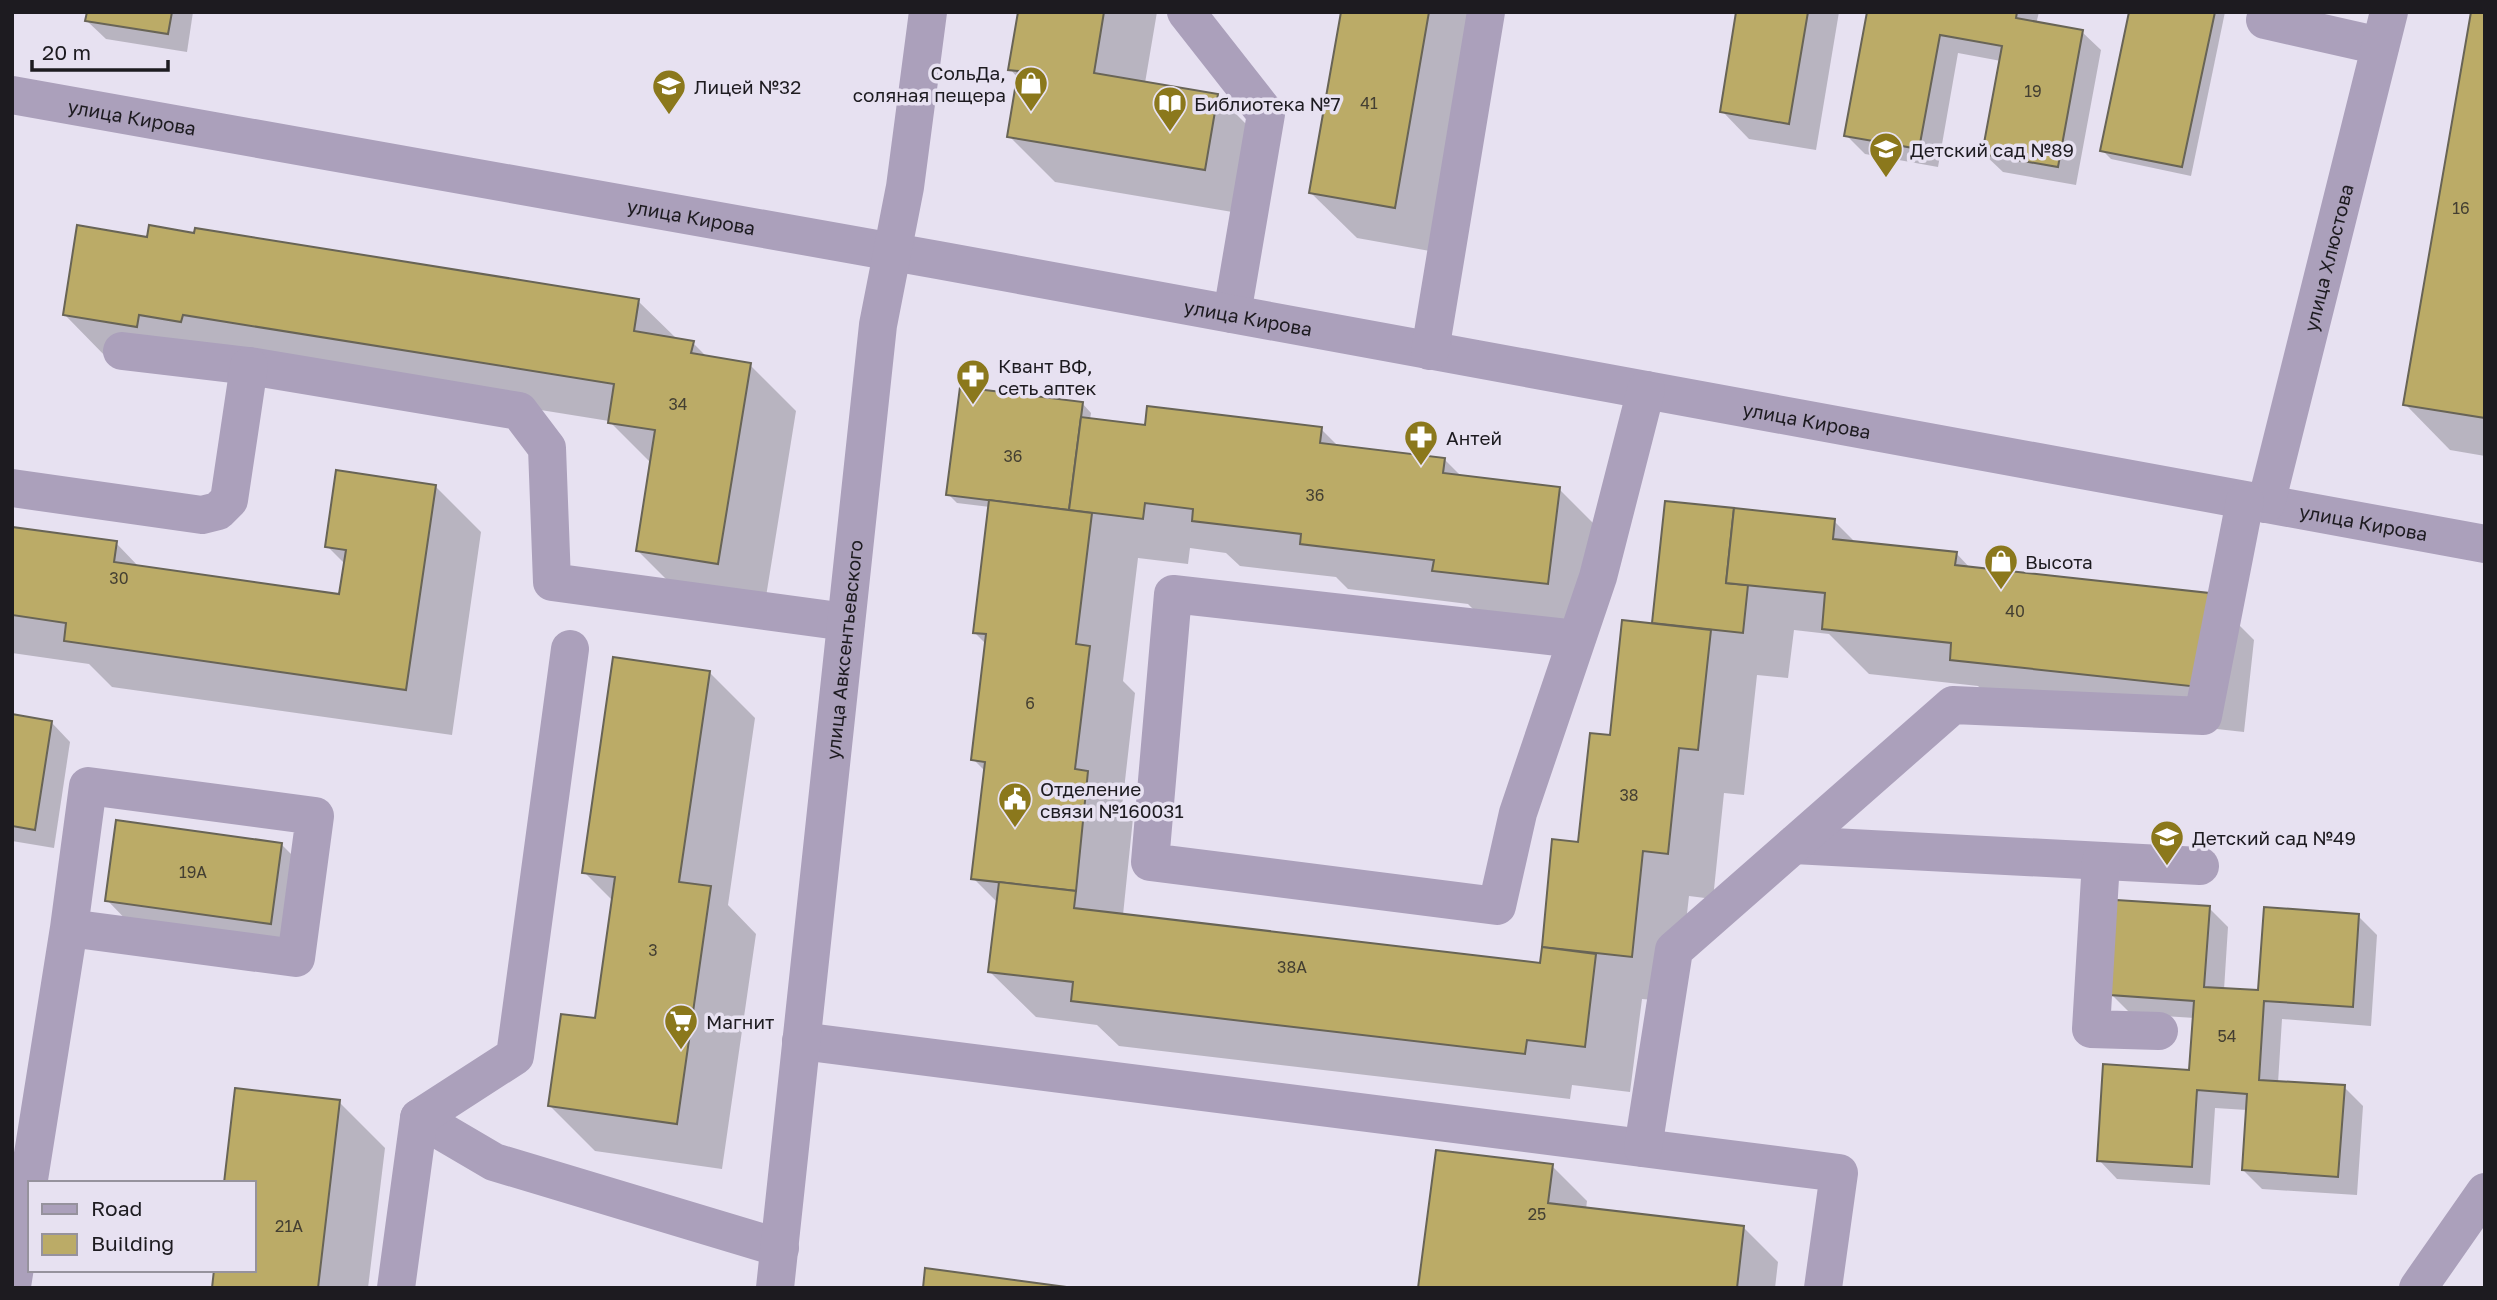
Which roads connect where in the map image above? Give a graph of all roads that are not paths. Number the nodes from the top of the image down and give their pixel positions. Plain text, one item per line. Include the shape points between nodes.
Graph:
1 (928, 12) edge
2 (1186, 12) edge
3 (1486, 12) edge
4 (2267, 12) edge
5 (2385, 29) edge
6 (12, 95) edge
7 (892, 252) junction
8 (1232, 314) junction
9 (122, 351) dead end
10 (1430, 351) junction
11 (249, 366) junction
12 (1646, 390) junction
13 (12, 488) edge
14 (2255, 502) junction
15 (2485, 544) edge
16 (846, 622) junction
17 (1576, 639) junction
18 (570, 649) dead end
19 (1794, 845) junction
20 (2101, 861) junction
21 (2200, 866) dead end
22 (69, 928) junction
23 (2159, 1031) dead end
24 (801, 1041) junction
25 (419, 1118) junction
26 (1643, 1148) junction
27 (29, 1181) edge
28 (28, 1186) edge
29 (2485, 1192) edge
30 (780, 1248) junction
31 (12, 1286) edge
32 (396, 1288) edge
33 (775, 1288) edge
34 (1824, 1288) edge
35 (2418, 1288) edge

1 - 7 street, улица Авксентьевского
2 - 8 street via 1266,114
3 - 10 street
4 - 5 street via 2265,20
5 - 14 street, улица Хлюстова
6 - 7 street, улица Кирова
7 - 8 street, улица Кирова
7 - 16 street, улица Авксентьевского via 878,326
8 - 10 street, улица Кирова
9 - 11 street
10 - 12 street, улица Кирова
11 - 13 street via 229,500 218,510 202,515
11 - 16 street via 519,411 547,448 552,582
12 - 14 street, улица Кирова
12 - 17 street via 1598,576
14 - 15 street, улица Кирова
14 - 19 street, улица Хлюстова via 2203,716 1953,705
16 - 24 street, улица Авксентьевского
17 - 17 street via 1518,813 1497,906 1150,862 1173,594
18 - 25 street via 515,1055
19 - 20 street
19 - 26 street via 1674,950
20 - 21 street
20 - 23 street via 2091,1029
22 - 22 street via 88,786 314,816 296,958
22 - 27 street
24 - 26 street
24 - 30 street, улица Авксентьевского
25 - 30 street via 494,1162
25 - 32 street
26 - 34 street via 1839,1173
28 - 31 street
29 - 35 street
30 - 33 street, улица Авксентьевского

